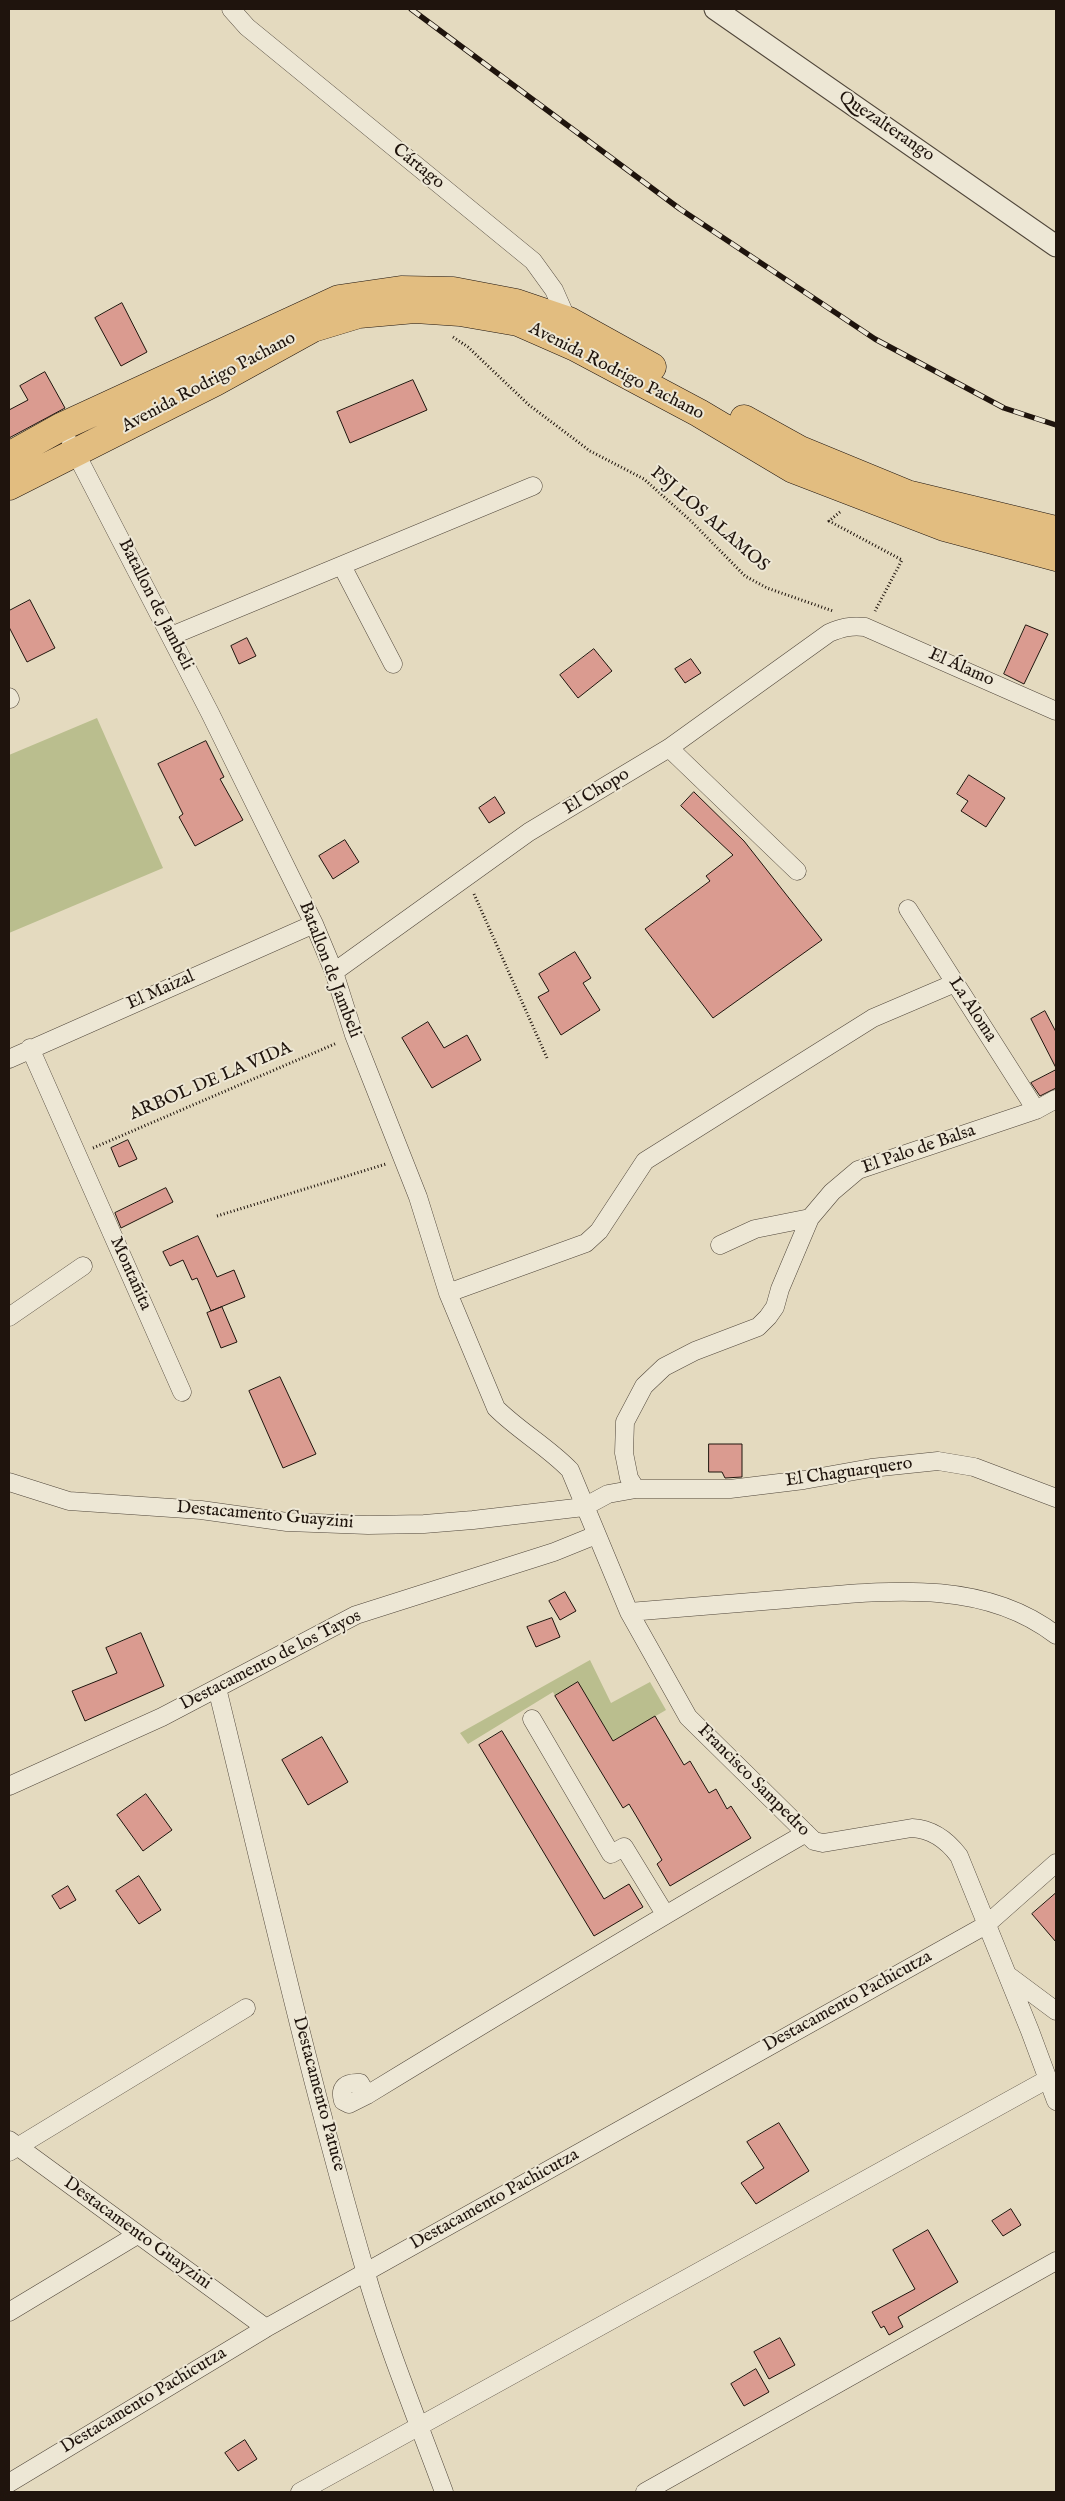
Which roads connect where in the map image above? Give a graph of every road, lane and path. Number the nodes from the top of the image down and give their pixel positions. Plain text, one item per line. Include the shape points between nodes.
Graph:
1 (231, 9) edge
2 (715, 9) edge
3 (1056, 246) edge
4 (569, 321) junction
5 (453, 337) dead end
6 (575, 347) junction
7 (61, 427) junction
8 (76, 452) junction
9 (9, 456) edge
10 (9, 486) edge
11 (533, 486) dead end
12 (860, 496) junction
13 (1056, 530) edge
14 (1056, 557) edge
15 (342, 566) junction
16 (865, 626) junction
17 (171, 636) junction
18 (393, 664) dead end
19 (1056, 711) edge
20 (669, 748) junction
21 (797, 871) dead end
22 (467, 877) junction
23 (908, 910) dead end
24 (314, 924) junction
25 (334, 972) junction
26 (955, 983) junction
27 (354, 1035) junction
28 (30, 1048) junction
29 (548, 1058) dead end
30 (9, 1059) edge
31 (1056, 1099) edge
32 (1036, 1110) junction
33 (78, 1155) junction
34 (404, 1159) junction
35 (216, 1216) dead end
36 (810, 1218) junction
37 (720, 1245) dead end
38 (83, 1266) dead end
39 (448, 1293) junction
40 (9, 1317) edge
41 (182, 1392) dead end
42 (9, 1482) edge
43 (636, 1489) junction
44 (1056, 1498) edge
45 (584, 1507) junction
46 (596, 1535) junction
47 (629, 1612) junction
48 (1056, 1635) edge
49 (217, 1688) junction
50 (532, 1719) dead end
51 (9, 1786) edge
52 (806, 1834) junction
53 (1056, 1862) edge
54 (665, 1914) junction
55 (986, 1925) junction
56 (1007, 1974) junction
57 (246, 2008) dead end
58 (1056, 2011) edge
59 (1048, 2079) junction
60 (367, 2095) dead end
61 (1056, 2101) edge
62 (12, 2146) edge
63 (137, 2235) junction
64 (1056, 2261) edge
65 (366, 2272) junction
66 (9, 2312) edge
67 (266, 2328) junction
68 (418, 2426) junction
69 (9, 2483) edge
70 (300, 2492) edge
71 (444, 2492) edge
72 (645, 2492) edge

1 - 4 street, Cártago via 247,27 534,261 554,290
2 - 3 street, Quezalterango
4 - 6 street, Cártago
4 - 7 main road, Avenida Rodrigo Pachano via 516,303 453,291 400,290 339,298
4 - 13 main road, Avenida Rodrigo Pachano via 800,450 907,494
5 - 16 path, PSJ LOS ALAMOS via 468,347 529,405 590,451 644,479 691,520 745,576 767,588
6 - 8 main road, Avenida Rodrigo Pachano via 518,322 460,312 415,309 359,314 314,328
6 - 12 main road, Avenida Rodrigo Pachano via 699,413 793,469
7 - 8 street, Batallon de Jambeli
7 - 9 main road, Avenida Rodrigo Pachano
8 - 10 main road, Avenida Rodrigo Pachano
8 - 17 street, Batallon de Jambeli
11 - 15 street
12 - 14 main road, Avenida Rodrigo Pachano via 944,527
12 - 16 path via 829,521 902,560
15 - 17 street
15 - 18 street
16 - 19 street, El Álamo
16 - 20 street, El Chopo via 854,625 829,633
17 - 24 street, Batallon de Jambeli
20 - 21 street
20 - 22 street, El Chopo via 529,832
22 - 25 street, El Chopo
22 - 29 path
23 - 26 street, La Aloma
24 - 25 street, Batallon de Jambeli
24 - 28 street, El Maizal
25 - 27 street, Batallon de Jambeli
26 - 32 street, La Aloma
26 - 39 street via 873,1018 645,1161 599,1231 586,1243
27 - 33 path, ARBOL DE LA VIDA
27 - 34 street, Batallon de Jambeli
28 - 30 street, El Maizal
28 - 33 street, Montañita
31 - 32 street, El Palo de Balsa
32 - 36 street, El Palo de Balsa via 858,1170 832,1192
33 - 41 street, Montañita
34 - 35 path
34 - 39 street, Batallon de Jambeli
36 - 37 street via 755,1229
36 - 43 street, El Palo de Balsa via 775,1307 768,1317 758,1327 695,1351 664,1367 644,1386 625,1422 624,1453 629,1478
38 - 40 street
39 - 45 street, Batallon de Jambeli via 496,1408 555,1454 570,1470
42 - 45 street, Destacamento Guayzini via 69,1501 201,1510 287,1522 424,1524
43 - 44 street, El Chaguarquero via 730,1489 938,1461 974,1467
43 - 45 street, El Chaguarquero via 608,1494
45 - 46 street, Francisco Sampedro
46 - 47 street, Francisco Sampedro
46 - 49 street, Destacamento de los Tayos via 554,1552 356,1615
47 - 48 street via 875,1592 921,1592 970,1597 1012,1610
47 - 52 street, Francisco Sampedro via 688,1718
49 - 51 street, Destacamento de los Tayos via 162,1717
49 - 65 street, Destacamento Patuce via 295,2009
50 - 54 street via 611,1854 624,1847
52 - 54 street
52 - 55 street, Francisco Sampedro via 814,1842 823,1843 912,1828 944,1839 959,1856
53 - 55 street, Destacamento Pachicutza
54 - 60 street
55 - 56 street, Francisco Sampedro
55 - 65 street, Destacamento Pachicutza
56 - 58 street
56 - 59 street, Francisco Sampedro
57 - 62 street
59 - 61 street, Francisco Sampedro
59 - 68 street
62 - 63 street, Destacamento Guayzini
63 - 66 street
63 - 67 street, Destacamento Guayzini
64 - 72 street
65 - 67 street, Destacamento Pachicutza
65 - 68 street, Destacamento Patuce
67 - 69 street, Destacamento Pachicutza
68 - 70 street
68 - 71 street, Destacamento Patuce

